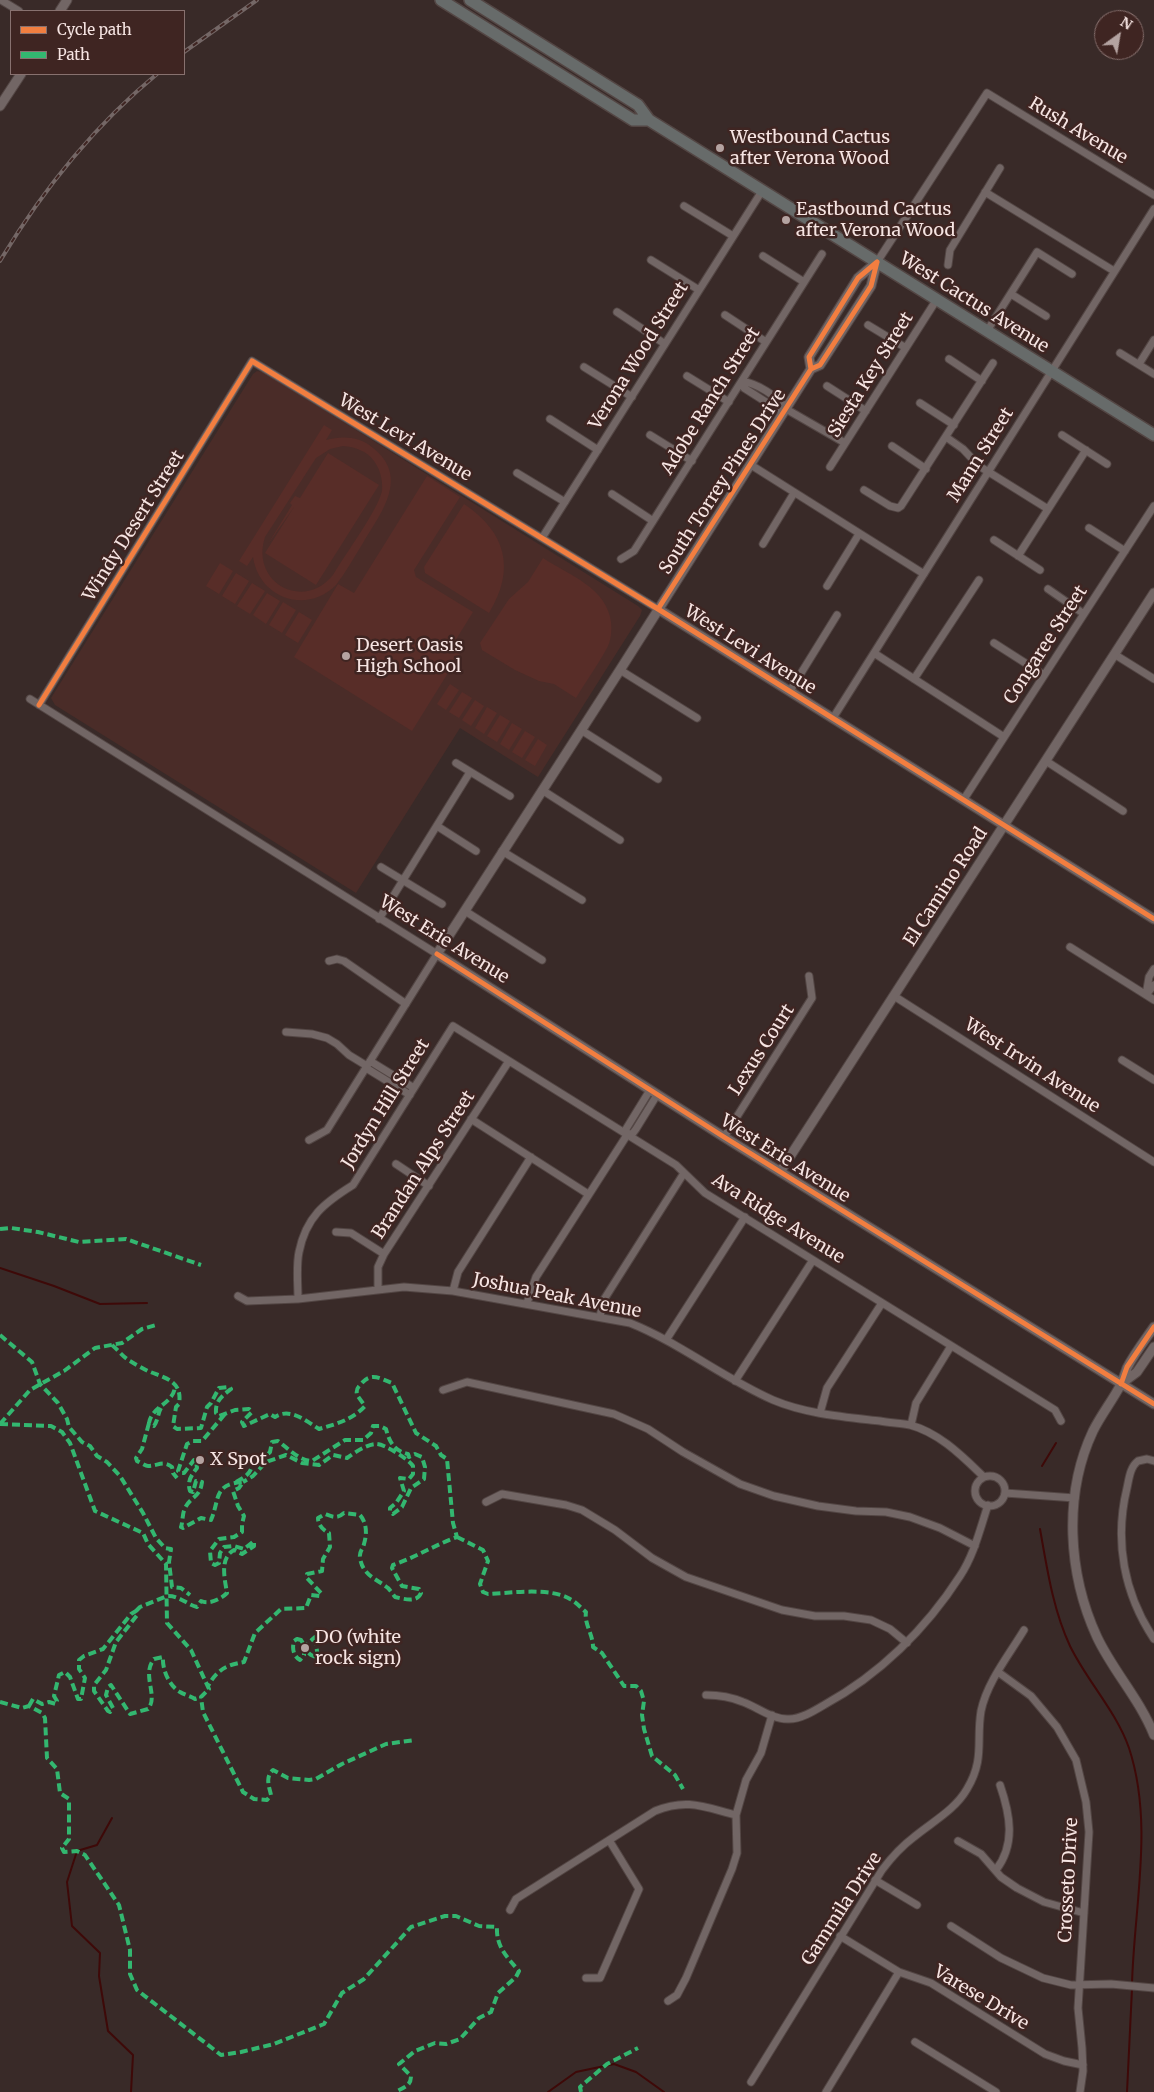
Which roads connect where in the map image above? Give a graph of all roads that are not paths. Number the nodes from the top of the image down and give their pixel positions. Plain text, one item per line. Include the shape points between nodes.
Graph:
1 (1, 0) edge
2 (441, 0) edge
3 (470, 0) edge
4 (17, 10) edge
5 (20, 75) edge
6 (986, 93) joint
7 (0, 106) edge
8 (649, 120) junction
9 (1000, 168) dead end
10 (762, 191) junction
11 (985, 192) junction
12 (1154, 195) edge
13 (684, 206) dead end
14 (1154, 208) edge
15 (733, 236) junction
16 (822, 254) dead end
17 (763, 256) dead end
18 (651, 260) dead end
19 (877, 262) junction
20 (948, 265) dead end
21 (1114, 271) junction
22 (1072, 274) dead end
23 (804, 282) junction
24 (699, 290) junction
25 (1011, 294) junction
26 (936, 299) junction
27 (617, 312) dead end
28 (725, 315) dead end
29 (1046, 316) dead end
30 (868, 325) dead end
31 (987, 331) junction
32 (1154, 340) edge
33 (766, 342) junction
34 (665, 344) junction
35 (906, 348) junction
36 (1120, 352) dead end
37 (949, 359) dead end
38 (252, 361) joint
39 (993, 363) dead end
40 (1139, 364) junction
41 (584, 366) dead end
42 (811, 369) junction
43 (1051, 372) junction
44 (1154, 374) edge
45 (687, 376) dead end
46 (982, 381) junction
47 (742, 382) junction
48 (827, 386) dead end
49 (632, 397) junction
50 (729, 402) junction
51 (920, 403) dead end
52 (786, 409) junction
53 (866, 410) junction
54 (550, 419) dead end
55 (954, 425) junction
56 (650, 435) dead end
57 (1062, 435) dead end
58 (1154, 435) edge
59 (946, 437) junction
60 (845, 443) junction
61 (892, 446) dead end
62 (598, 450) junction
63 (1086, 450) junction
64 (692, 461) junction
65 (1108, 464) dead end
66 (751, 465) junction
67 (830, 467) dead end
68 (926, 469) junction
69 (989, 471) junction
70 (517, 473) dead end
71 (864, 490) dead end
72 (794, 493) junction
73 (612, 494) dead end
74 (565, 502) junction
75 (1154, 506) edge
76 (1048, 508) junction
77 (653, 521) junction
78 (1089, 528) dead end
79 (860, 534) junction
80 (542, 538) junction
81 (994, 540) dead end
82 (762, 544) dead end
83 (1124, 551) junction
84 (1018, 556) junction
85 (621, 559) dead end
86 (1040, 570) dead end
87 (924, 574) junction
88 (979, 580) dead end
89 (827, 586) dead end
90 (1048, 590) dead end
91 (1154, 594) edge
92 (658, 609) junction
93 (1084, 614) junction
94 (837, 615) dead end
95 (994, 643) dead end
96 (874, 653) junction
97 (1114, 654) junction
98 (620, 670) junction
99 (1044, 675) junction
100 (914, 679) junction
101 (1154, 679) edge
102 (790, 692) junction
103 (30, 699) dead end
104 (39, 705) junction
105 (697, 718) dead end
106 (833, 718) junction
107 (581, 730) junction
108 (1004, 737) junction
109 (1046, 761) junction
110 (456, 763) dead end
111 (470, 772) junction
112 (658, 779) dead end
113 (542, 790) junction
114 (510, 796) dead end
115 (964, 800) junction
116 (1123, 811) dead end
117 (1005, 825) junction
118 (436, 826) junction
119 (620, 840) dead end
120 (476, 851) dead end
121 (502, 852) junction
122 (381, 867) dead end
123 (404, 880) junction
124 (582, 900) dead end
125 (442, 904) dead end
126 (465, 911) junction
127 (380, 919) junction
128 (1154, 919) edge
129 (1070, 947) dead end
130 (437, 954) junction
131 (542, 960) dead end
132 (329, 961) dead end
133 (1154, 969) edge
134 (809, 976) dead end
135 (1154, 985) edge
136 (1146, 995) junction
137 (894, 996) junction
138 (1154, 1000) edge
139 (406, 1004) junction
140 (453, 1026) joint
141 (286, 1032) dead end
142 (1122, 1060) dead end
143 (508, 1061) junction
144 (368, 1065) junction
145 (1154, 1080) edge
146 (414, 1088) junction
147 (654, 1093) junction
148 (410, 1095) junction
149 (470, 1119) junction
150 (627, 1135) junction
151 (724, 1137) junction
152 (309, 1140) dead end
153 (531, 1157) junction
154 (1154, 1162) edge
155 (396, 1164) dead end
156 (780, 1172) junction
157 (684, 1173) junction
158 (429, 1186) junction
159 (588, 1194) junction
160 (745, 1218) junction
161 (336, 1232) dead end
162 (384, 1254) junction
163 (813, 1260) junction
164 (378, 1289) junction
165 (453, 1291) junction
166 (238, 1296) dead end
167 (298, 1298) junction
168 (527, 1303) junction
169 (882, 1303) junction
170 (600, 1317) junction
171 (1154, 1327) edge
172 (666, 1340) junction
173 (952, 1346) junction
174 (1154, 1347) edge
175 (736, 1381) junction
176 (1121, 1384) junction
177 (443, 1390) dead end
178 (1154, 1404) edge
179 (820, 1413) junction
180 (1061, 1421) dead end
181 (911, 1425) junction
182 (1154, 1460) edge
183 (984, 1478) junction
184 (1005, 1493) junction
185 (1075, 1498) junction
186 (486, 1502) dead end
187 (988, 1505) junction
188 (975, 1546) junction
189 (1024, 1630) dead end
190 (1154, 1640) edge
191 (907, 1643) junction
192 (998, 1672) junction
193 (706, 1695) dead end
194 (772, 1715) junction
195 (1154, 1735) edge
196 (1000, 1785) dead end
197 (736, 1815) junction
198 (609, 1840) junction
199 (958, 1841) dead end
200 (996, 1870) junction
201 (875, 1880) junction
202 (917, 1905) dead end
203 (510, 1910) dead end
204 (1084, 1913) junction
205 (951, 1926) dead end
206 (840, 1936) junction
207 (899, 1972) junction
208 (586, 1978) dead end
209 (1078, 1984) junction
210 (1154, 1988) edge
211 (668, 2001) dead end
212 (915, 2042) dead end
213 (1083, 2065) junction
214 (751, 2082) dead end
215 (826, 2092) edge
216 (996, 2092) edge
217 (1080, 2092) edge

1 - 4 street
2 - 8 main road, West Cactus Avenue via 633,120
3 - 8 main road, West Cactus Avenue via 638,105
5 - 7 street
6 - 12 street, Rush Avenue
6 - 19 street, South Torrey Pines Drive
8 - 10 main road, West Cactus Avenue
9 - 11 street
10 - 15 street, Verona Wood Street
10 - 19 main road, West Cactus Avenue
11 - 20 street via 950,250
11 - 21 street
13 - 15 street
14 - 21 street, Mann Street
15 - 24 street, Verona Wood Street
16 - 23 street, Adobe Ranch Street
17 - 23 street
18 - 24 street
19 - 26 main road, West Cactus Avenue
19 - 42 street, South Torrey Pines Drive via 871,286 820,365
19 - 42 street, South Torrey Pines Drive via 858,278 809,357
21 - 43 street, Mann Street
22 - 25 street via 1037,252
23 - 33 street, Adobe Ranch Street
24 - 34 street, Verona Wood Street
25 - 29 street
25 - 31 street
26 - 31 main road, West Cactus Avenue
26 - 35 street, Siesta Key Street
27 - 34 street
28 - 33 street
30 - 35 street
31 - 43 main road, West Cactus Avenue
32 - 40 street
33 - 47 street, Adobe Ranch Street
34 - 49 street, Verona Wood Street
35 - 53 street, Siesta Key Street
36 - 40 street
37 - 46 street
38 - 80 street, West Levi Avenue
38 - 104 street, Windy Desert Street
39 - 46 street
40 - 44 street
41 - 49 street
42 - 52 street, South Torrey Pines Drive
43 - 58 main road, West Cactus Avenue
43 - 69 street, Mann Street
45 - 50 street
46 - 55 street
47 - 50 street, Adobe Ranch Street
47 - 52 street via 744,388 777,409
48 - 53 street
49 - 62 street, Verona Wood Street
50 - 64 street, Adobe Ranch Street
51 - 55 street
52 - 60 street
52 - 66 street, South Torrey Pines Drive
53 - 60 street, Siesta Key Street
54 - 62 street
55 - 59 street
56 - 64 street
57 - 63 street
59 - 68 street
59 - 69 street
60 - 67 street, Siesta Key Street
61 - 68 street
62 - 74 street, Verona Wood Street
63 - 65 street
63 - 76 street
64 - 77 street, Adobe Ranch Street
66 - 72 street
66 - 92 street, South Torrey Pines Drive
68 - 71 street via 898,508
69 - 76 street
69 - 87 street, Mann Street
70 - 74 street
72 - 79 street
72 - 82 street
73 - 77 street
74 - 80 street, Verona Wood Street
75 - 83 street, Congaree Street
76 - 84 street
77 - 85 street, Adobe Ranch Street via 634,552
78 - 83 street
79 - 87 street
79 - 89 street
80 - 92 street, West Levi Avenue
81 - 84 street
83 - 93 street, Congaree Street
84 - 86 street
87 - 96 street, Mann Street
88 - 100 street
90 - 93 street
91 - 97 street, El Camino Road
92 - 98 street, South Torrey Pines Drive
92 - 102 street, West Levi Avenue
93 - 99 street, Congaree Street
94 - 102 street
95 - 99 street
96 - 100 street
96 - 106 street, Mann Street
97 - 101 street
97 - 109 street, El Camino Road
98 - 105 street
98 - 107 street, South Torrey Pines Drive
99 - 108 street, Congaree Street
100 - 108 street
102 - 106 street, West Levi Avenue
103 - 104 street, West Erie Avenue
104 - 127 street, West Erie Avenue
106 - 115 street, West Levi Avenue
107 - 112 street
107 - 113 street, South Torrey Pines Drive
108 - 115 street, Congaree Street
109 - 116 street
109 - 117 street, El Camino Road
110 - 111 street
111 - 114 street
111 - 118 street
113 - 119 street
113 - 121 street, South Torrey Pines Drive
115 - 117 street, West Levi Avenue
117 - 128 street, West Levi Avenue
117 - 137 street, El Camino Road
118 - 120 street
118 - 123 street
121 - 124 street
121 - 126 street, South Torrey Pines Drive
122 - 123 street
123 - 125 street
123 - 127 street
126 - 130 street, South Torrey Pines Drive
126 - 131 street
127 - 130 street, West Erie Avenue
129 - 136 street
130 - 139 street, South Torrey Pines Drive
130 - 147 street, West Erie Avenue
132 - 139 street via 344,960
133 - 136 street
134 - 151 street, Lexus Court via 812,998
135 - 136 street
136 - 138 street
137 - 154 street, West Irvin Avenue
137 - 156 street, El Camino Road
139 - 144 street, South Torrey Pines Drive
140 - 143 street, Ava Ridge Avenue
140 - 146 street, Jordyn Hill Street
141 - 144 street via 326,1038
142 - 145 street
143 - 149 street, Brandan Alps Street
143 - 150 street, Ava Ridge Avenue
144 - 146 street
144 - 148 street
144 - 152 street, South Torrey Pines Drive via 327,1130
146 - 148 street, Jordyn Hill Street
147 - 150 street via 636,1129
147 - 151 street, West Erie Avenue
148 - 167 street, Jordyn Hill Street via 353,1185 334,1197 312,1218 299,1252
149 - 153 street
149 - 158 street, Brandan Alps Street
150 - 157 street, Ava Ridge Avenue
150 - 159 street
151 - 156 street, West Erie Avenue
153 - 159 street
153 - 165 street via 458,1272
155 - 158 street
156 - 176 street, West Erie Avenue
157 - 160 street, Ava Ridge Avenue via 705,1193
157 - 170 street via 604,1301
158 - 162 street, Brandan Alps Street
159 - 168 street via 536,1277
160 - 163 street, Ava Ridge Avenue
160 - 172 street
161 - 162 street via 351,1233
162 - 164 street, Brandan Alps Street via 378,1267
163 - 169 street, Ava Ridge Avenue
163 - 175 street
164 - 165 street, Joshua Peak Avenue via 404,1287
164 - 167 street, Joshua Peak Avenue
165 - 168 street, Joshua Peak Avenue
166 - 167 street, Joshua Peak Avenue via 247,1301
168 - 170 street, Joshua Peak Avenue
169 - 173 street, Ava Ridge Avenue
169 - 179 street via 827,1388
170 - 172 street, Joshua Peak Avenue via 630,1323
171 - 176 street
172 - 175 street, Joshua Peak Avenue
173 - 180 street, Ava Ridge Avenue via 1054,1410
173 - 181 street via 916,1403
174 - 176 street via 1137,1372
175 - 179 street, Joshua Peak Avenue via 775,1401
176 - 178 street, West Erie Avenue
176 - 185 street via 1093,1432
177 - 188 street via 467,1382 614,1414 648,1428 740,1484 818,1506 910,1516
179 - 181 street, Joshua Peak Avenue
181 - 183 street, Joshua Peak Avenue via 935,1436 960,1454
182 - 190 street via 1143,1459 1135,1463 1123,1507 1121,1540 1125,1574 1132,1597
183 - 184 street via 992,1476 999,1479
183 - 187 street via 978,1483 976,1494 981,1502
184 - 185 street
184 - 187 street via 998,1503
185 - 195 street via 1074,1562 1084,1608 1098,1640 1133,1694
186 - 191 street via 502,1494 566,1504 615,1530 652,1558 686,1577 782,1610 871,1620
187 - 188 street
188 - 191 street via 961,1575
189 - 192 street, Gammila Drive
191 - 194 street via 844,1694 812,1712 789,1719
192 - 201 street, Gammila Drive via 981,1710 980,1750 967,1790 954,1806 901,1848
192 - 204 street, Crosseto Drive via 1023,1689 1044,1710 1080,1772 1089,1832
193 - 194 street via 743,1702
194 - 197 street via 761,1753 746,1780
196 - 200 street via 1007,1805 1009,1837 1004,1859
197 - 198 street via 700,1804 667,1806
197 - 211 street via 737,1853 732,1869 686,1978 677,1996
198 - 203 street via 516,1899
198 - 208 street via 639,1889 600,1978
199 - 200 street via 981,1854
200 - 204 street via 1008,1882 1033,1897
201 - 202 street
201 - 206 street, Gammila Drive
204 - 209 street, Crosseto Drive
205 - 209 street via 1030,1974
206 - 207 street, Varese Drive
206 - 214 street, Gammila Drive
207 - 213 street, Varese Drive via 930,1983 1045,2054
207 - 215 street
209 - 210 street
209 - 213 street, Crosseto Drive
212 - 216 street
213 - 217 street, Crosseto Drive

